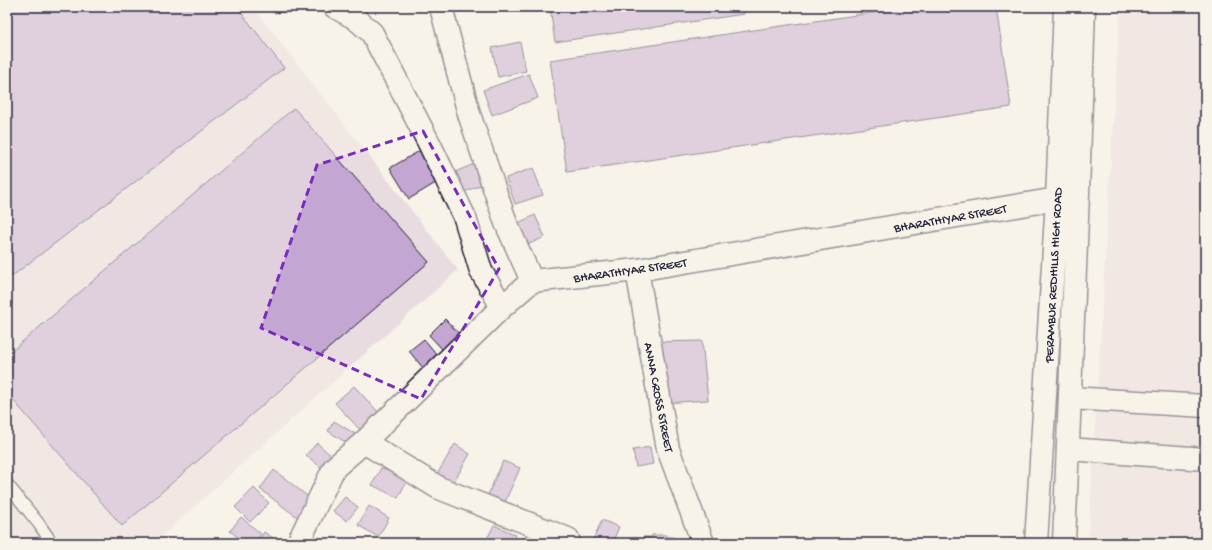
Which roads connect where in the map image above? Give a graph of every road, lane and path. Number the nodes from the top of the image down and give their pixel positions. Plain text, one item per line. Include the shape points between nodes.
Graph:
1 (334, 7) edge
2 (441, 7) edge
3 (1065, 7) edge
4 (1084, 7) edge
5 (1078, 194) junction
6 (1057, 199) junction
7 (637, 270) junction
8 (532, 281) junction
9 (502, 307) junction
10 (1070, 398) junction
11 (1205, 406) edge
12 (364, 442) junction
13 (1068, 449) junction
14 (1205, 459) edge
15 (7, 484) edge
16 (568, 539) dead end
17 (52, 543) edge
18 (298, 543) edge
19 (703, 543) edge
20 (1036, 543) edge
21 (1064, 543) edge

1 - 9 street via 355,18 372,33 465,218 481,271
2 - 8 street via 469,114 506,223
3 - 6 street, PERAMBUR REDHILLS HIGH ROAD
4 - 5 street, PERAMBUR REDHILLS HIGH ROAD
5 - 6 street, BHARATHIYAR STREET
5 - 10 street, PERAMBUR REDHILLS HIGH ROAD
6 - 7 street, BHARATHIYAR STREET
6 - 20 street, PERAMBUR REDHILLS HIGH ROAD
7 - 8 street, BHARATHIYAR STREET
7 - 19 street, ANNA CROSS STREET via 668,449
8 - 9 street
9 - 12 street
10 - 11 street
10 - 13 street, PERAMBUR REDHILLS HIGH ROAD
12 - 16 street via 439,488
12 - 18 street via 334,468
13 - 14 street
13 - 21 street, PERAMBUR REDHILLS HIGH ROAD
15 - 17 lane

